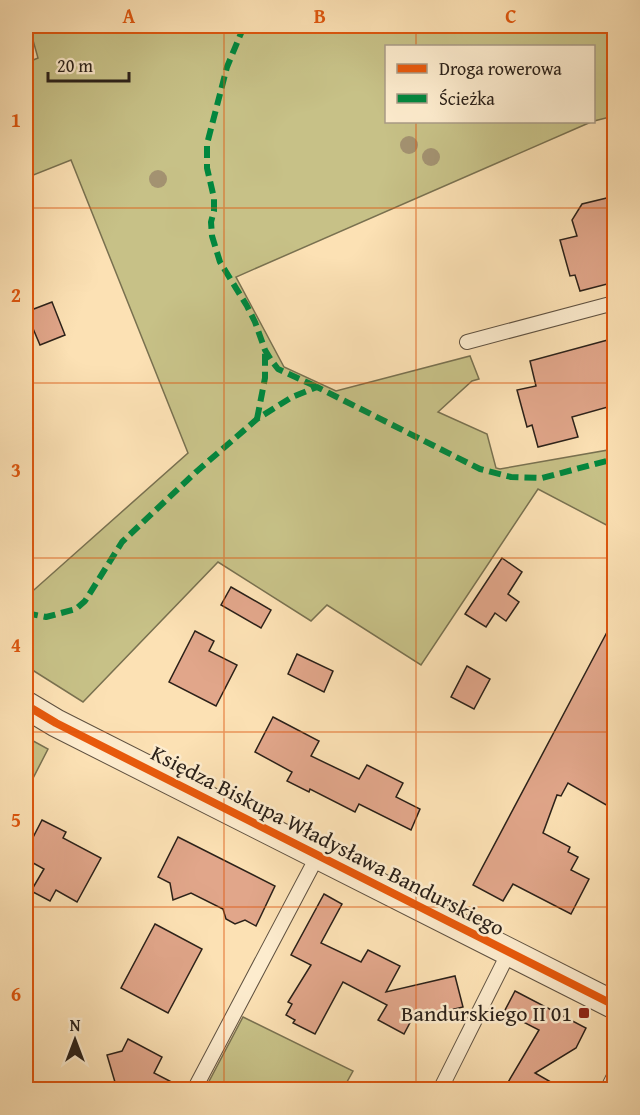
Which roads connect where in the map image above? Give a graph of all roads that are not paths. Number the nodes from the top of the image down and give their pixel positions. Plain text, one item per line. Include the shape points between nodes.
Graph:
1 (615, 303) edge
2 (467, 342) dead end
3 (26, 705) edge
4 (318, 855) junction
5 (509, 952) junction
6 (615, 1005) edge
7 (615, 1076) edge
8 (194, 1089) edge
9 (440, 1089) edge
10 (607, 1089) edge

1 - 2 lane
3 - 4 street, Księdza Biskupa Władysława Bandurskiego
4 - 5 street, Księdza Biskupa Władysława Bandurskiego
4 - 8 lane
5 - 6 street, Księdza Biskupa Władysława Bandurskiego
5 - 9 lane
7 - 10 lane

